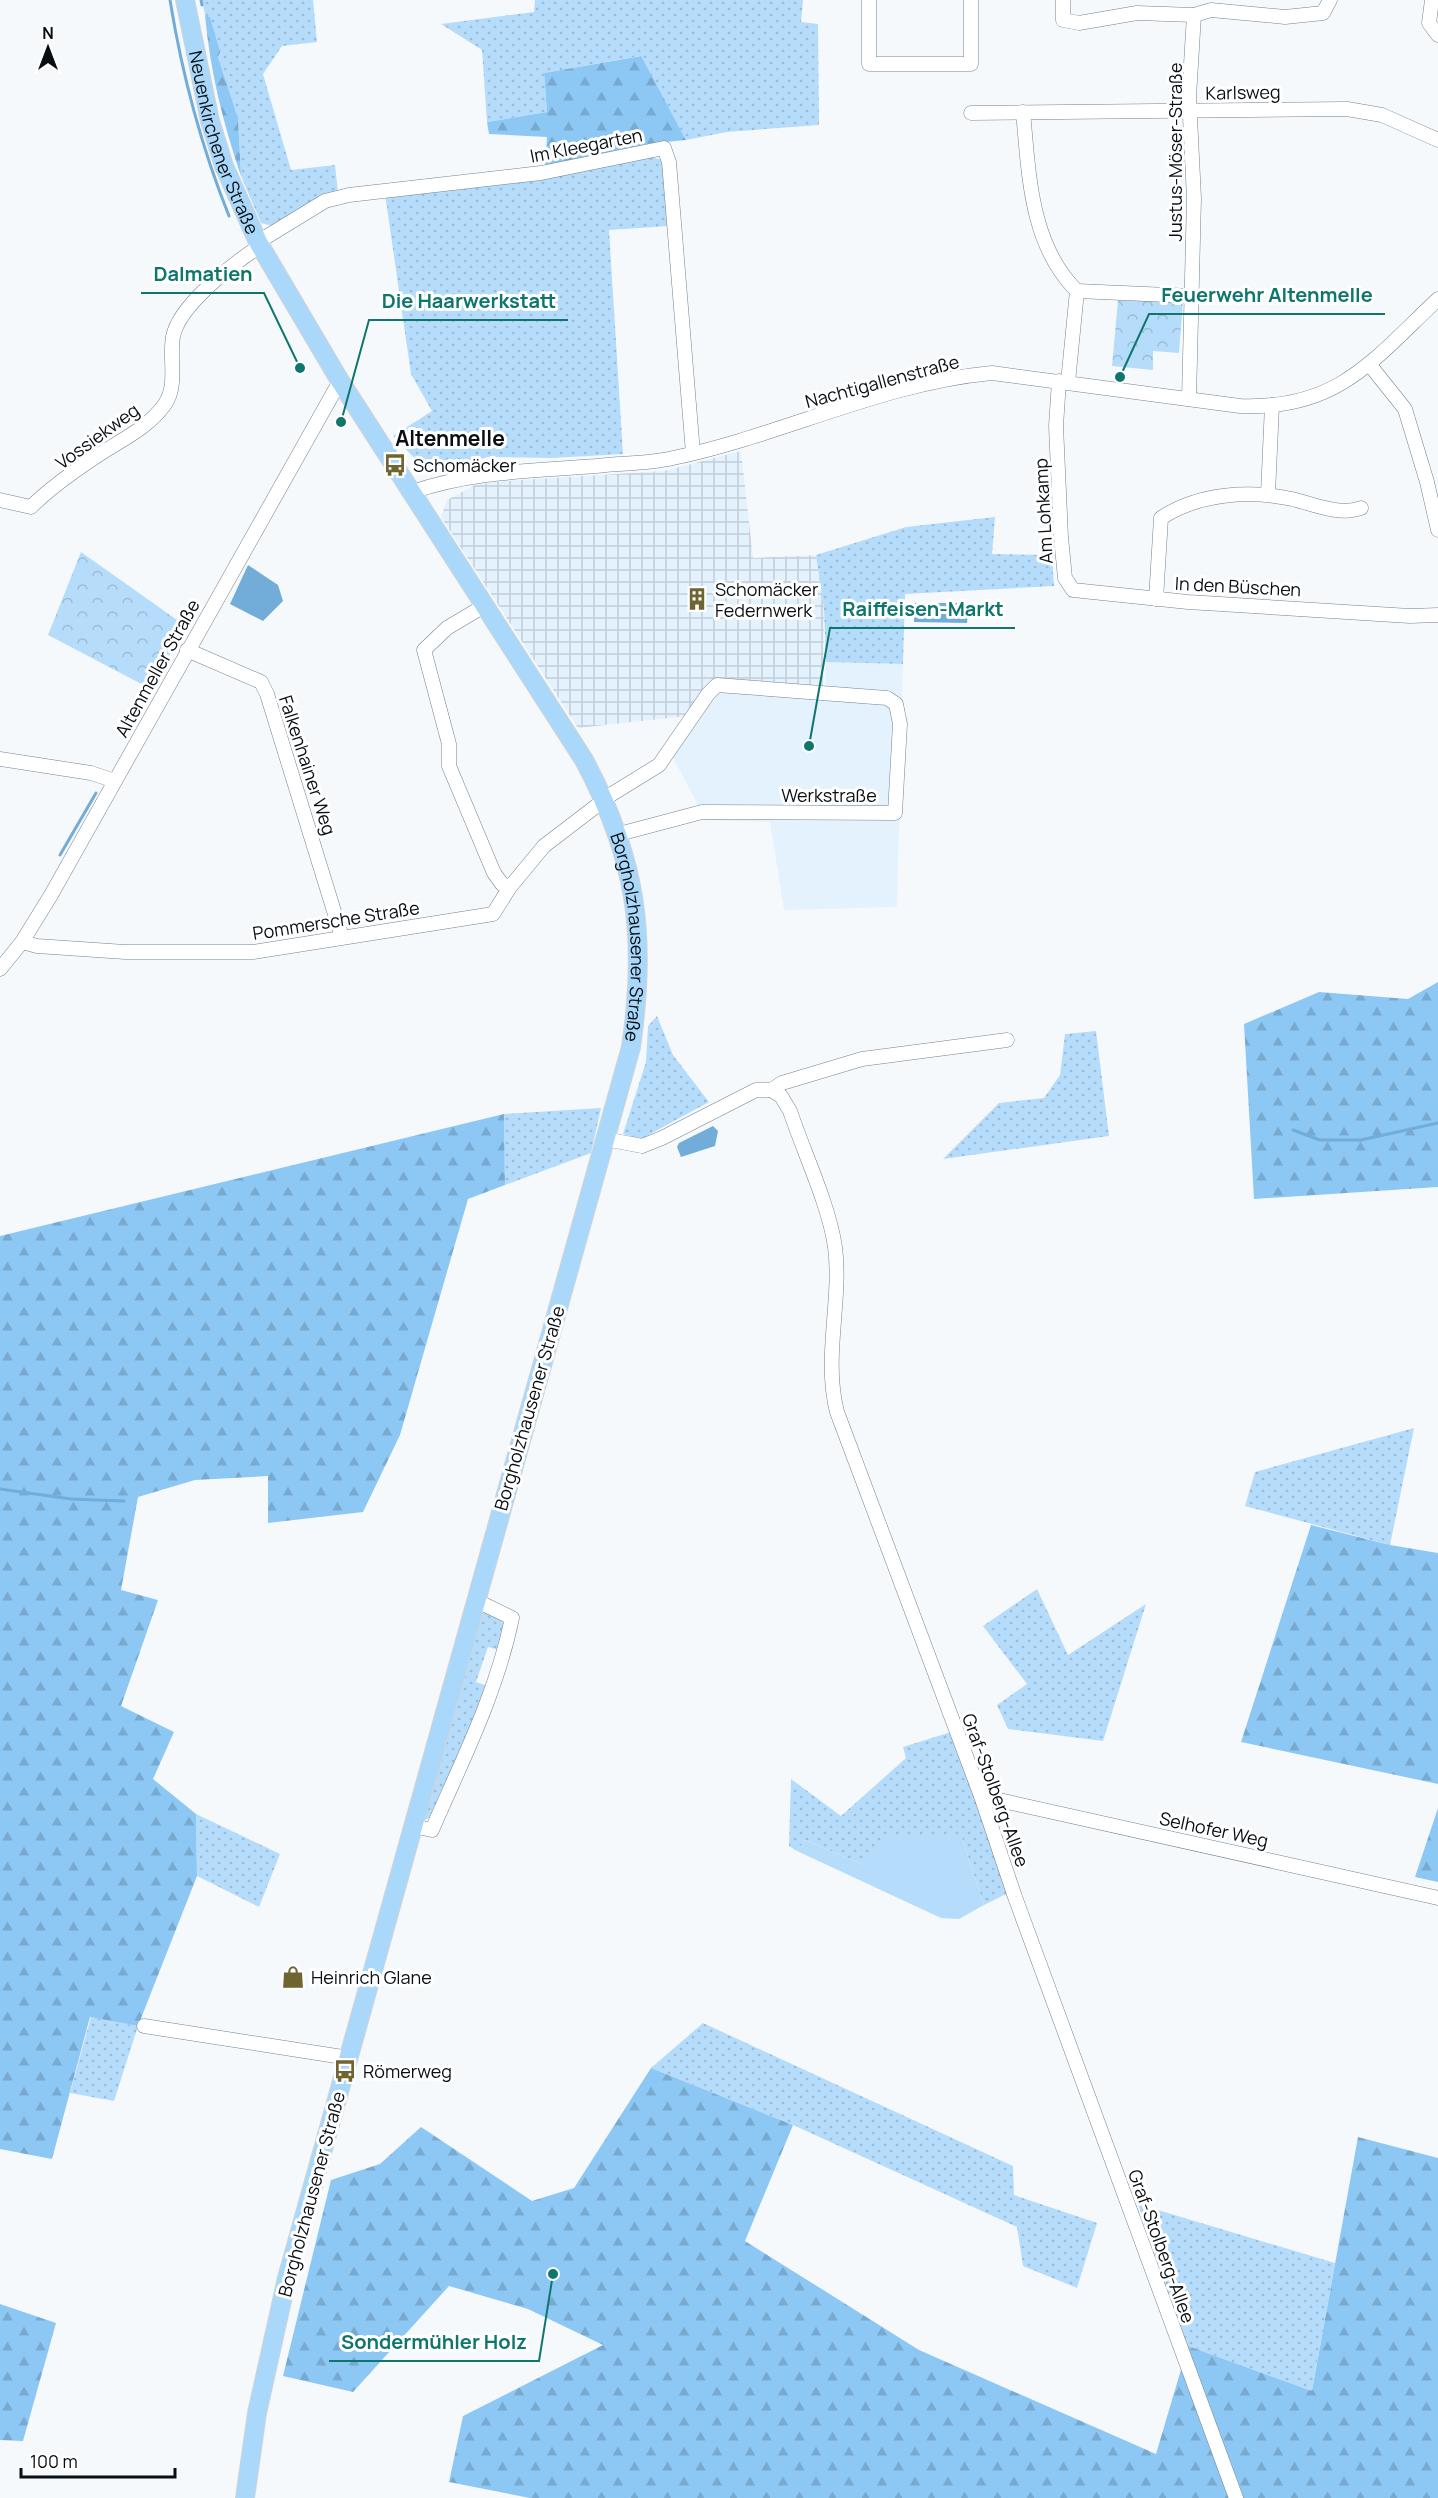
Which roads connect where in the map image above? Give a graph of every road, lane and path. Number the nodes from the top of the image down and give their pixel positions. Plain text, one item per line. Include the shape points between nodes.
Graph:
1 (185, 0) edge
2 (869, 0) edge
3 (971, 0) edge
4 (1063, 0) edge
5 (1330, 0) edge
6 (1432, 0) edge
7 (1194, 15) junction
8 (1438, 35) edge
9 (1190, 111) junction
10 (1023, 112) junction
11 (970, 113) dead end
12 (1438, 140) edge
13 (259, 244) junction
14 (1077, 291) junction
15 (1191, 296) junction
16 (1438, 299) edge
17 (1369, 364) junction
18 (340, 381) junction
19 (1063, 381) junction
20 (1189, 399) junction
21 (1272, 405) junction
22 (693, 453) junction
23 (412, 492) junction
24 (1268, 494) junction
25 (0, 500) edge
26 (1360, 508) dead end
27 (1438, 530) edge
28 (1156, 599) junction
29 (484, 606) junction
30 (1438, 615) edge
31 (187, 650) junction
32 (717, 685) joint
33 (0, 759) edge
34 (115, 781) junction
35 (605, 799) junction
36 (619, 834) junction
37 (510, 887) junction
38 (342, 937) junction
39 (22, 942) junction
40 (0, 969) edge
41 (1006, 1040) dead end
42 (771, 1090) junction
43 (605, 1138) junction
44 (476, 1600) junction
45 (981, 1796) junction
46 (413, 1826) junction
47 (1438, 1898) edge
48 (144, 2026) dead end
49 (349, 2058) junction
50 (245, 2498) edge
51 (1236, 2498) edge

1 - 13 main road, Neuenkirchener Straße via 212,129
2 - 3 street via 869,64 971,64
4 - 7 street via 1063,20 1079,23 1137,14
5 - 7 street via 1323,13 1315,16 1220,10
6 - 8 street via 1429,23
7 - 9 street, Justus-Möser-Straße
9 - 10 street, Karlsweg
9 - 12 street, Karlsweg via 1364,110
9 - 15 street, Justus-Möser-Straße via 1194,198
10 - 11 street, Karlsweg
10 - 14 street via 1029,176 1044,240 1060,274
13 - 18 main road, Neuenkirchener Straße
13 - 22 street, Im Kleegarten via 325,201 349,195 541,173 664,148 669,162
13 - 25 street, Vossiekweg via 225,270 178,323 171,350 172,389 152,420 31,507
14 - 15 street
14 - 19 street
15 - 20 street, Justus-Möser-Straße
16 - 17 street, Nachtigallenstraße
17 - 21 street, Nachtigallenstraße via 1351,380 1316,396
17 - 27 street via 1405,410
18 - 23 main road, Neuenkirchener Straße
18 - 31 street, Altenmeller Straße
19 - 20 street, Nachtigallenstraße
19 - 22 street, Nachtigallenstraße via 992,373 946,378
19 - 28 street, Am Lohkamp via 1057,462 1065,578 1073,590
20 - 21 street, Nachtigallenstraße via 1240,406
21 - 24 street
22 - 23 street, Nachtigallenstraße via 631,464 496,471
23 - 29 main road, Borgholzhausener Straße
24 - 26 street, In den Büschen via 1331,510
24 - 28 street, In den Büschen via 1208,499 1177,508 1161,518
28 - 30 street, In den Büschen
29 - 35 main road, Borgholzhausener Straße
29 - 37 street via 447,628 424,650 448,744 449,766 494,873 502,884
31 - 34 street, Altenmeller Straße
31 - 38 street, Falkenhainer Weg via 261,682
32 - 35 street, Pommersche Straße via 659,765
32 - 36 street, Werkstraße via 887,698 896,704 900,724 895,813 702,812
33 - 34 street via 91,773
34 - 39 street, Altenmeller Straße
35 - 36 main road, Borgholzhausener Straße
35 - 37 street, Pommersche Straße via 544,846
36 - 43 main road, Borgholzhausener Straße via 638,924 640,981 631,1047
37 - 38 street, Pommersche Straße via 494,914
38 - 39 street, Pommersche Straße via 253,952 214,953 67,948
39 - 40 street, Altenmeller Straße
41 - 42 street via 862,1059 782,1083
42 - 43 street via 745,1093 642,1146
42 - 45 street, Graf-Stolberg-Allee via 781,1096 790,1112 835,1248 831,1381 837,1412
43 - 44 main road, Borgholzhausener Straße
44 - 46 main road, Borgholzhausener Straße
44 - 46 street via 512,1618 508,1640 491,1696 432,1830
45 - 47 street, Selhofer Weg
45 - 51 street, Graf-Stolberg-Allee
46 - 49 main road, Borgholzhausener Straße
48 - 49 street
49 - 50 main road, Borgholzhausener Straße via 278,2314 257,2414

